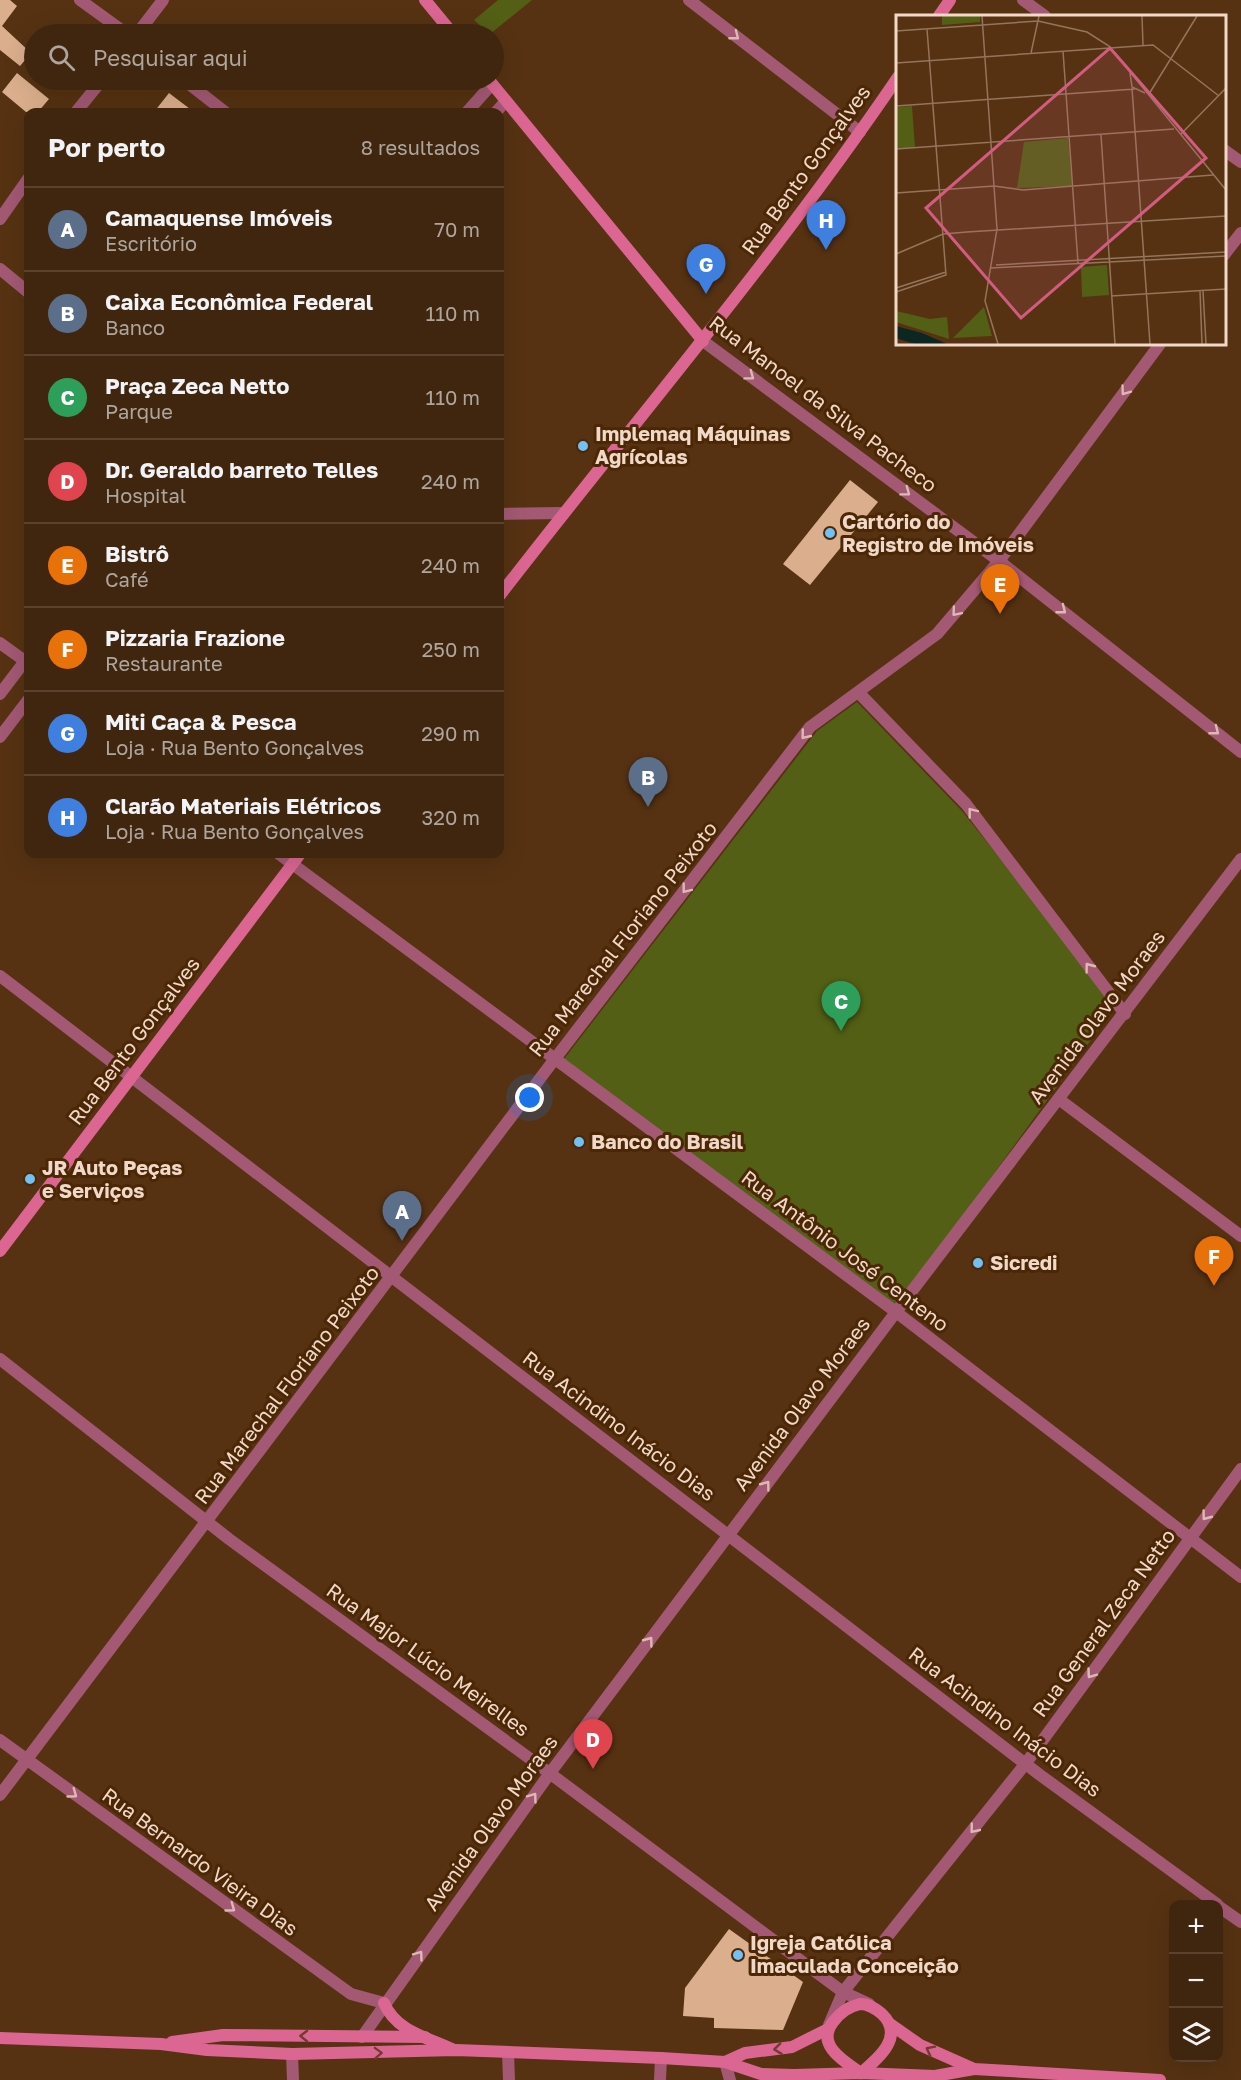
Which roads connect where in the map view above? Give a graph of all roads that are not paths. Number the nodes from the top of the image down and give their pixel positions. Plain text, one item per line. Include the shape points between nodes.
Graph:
1 (80, 0) edge
2 (162, 0) edge
3 (425, 0) edge
4 (689, 0) edge
5 (950, 0) edge
6 (1023, 0) edge
7 (940, 15) edge
8 (1044, 15) edge
9 (113, 24) edge
10 (144, 24) edge
11 (445, 24) edge
12 (896, 78) edge
13 (94, 90) edge
14 (197, 90) edge
15 (484, 90) edge
16 (497, 90) edge
17 (506, 101) junction
18 (79, 108) edge
19 (220, 108) edge
20 (470, 108) edge
21 (500, 108) edge
22 (860, 132) junction
23 (1226, 151) edge
24 (1241, 162) edge
25 (24, 185) edge
26 (0, 219) edge
27 (1241, 233) edge
28 (1226, 252) edge
29 (0, 269) edge
30 (24, 288) edge
31 (703, 341) junction
32 (1159, 345) edge
33 (563, 513) junction
34 (504, 514) edge
35 (999, 561) junction
36 (504, 590) edge
37 (0, 643) edge
38 (24, 659) edge
39 (24, 665) edge
40 (859, 693) junction
41 (0, 694) edge
42 (24, 705) edge
43 (0, 738) edge
44 (1241, 752) edge
45 (296, 859) edge
46 (1241, 859) edge
47 (0, 976) edge
48 (1125, 1014) junction
49 (554, 1060) junction
50 (133, 1076) junction
51 (1060, 1100) junction
52 (1241, 1236) edge
53 (0, 1251) edge
54 (392, 1278) junction
55 (896, 1312) junction
56 (0, 1359) edge
57 (1241, 1469) edge
58 (208, 1523) junction
59 (728, 1535) junction
60 (1189, 1539) junction
61 (1241, 1577) edge
62 (0, 1740) edge
63 (26, 1760) junction
64 (1026, 1763) junction
65 (550, 1773) junction
66 (0, 1795) edge
67 (1211, 1900) edge
68 (1223, 1909) edge
69 (1241, 1922) edge
70 (843, 1992) junction
71 (384, 2003) junction
72 (868, 2004) junction
73 (890, 2024) junction
74 (828, 2029) junction
75 (362, 2037) junction
76 (425, 2037) junction
77 (0, 2038) edge
78 (161, 2044) junction
79 (456, 2050) junction
80 (292, 2054) junction
81 (508, 2054) junction
82 (661, 2058) junction
83 (725, 2062) junction
84 (974, 2069) junction
85 (861, 2073) junction
86 (293, 2080) edge
87 (509, 2080) edge
88 (660, 2080) edge
89 (730, 2080) edge
90 (1160, 2080) edge

1 - 9 street
2 - 10 street
3 - 11 main road
4 -> 22 street
5 - 7 main road
6 - 8 street
12 - 22 main road, Rua Bento Gonçalves
13 - 18 street
14 - 19 street
15 - 20 street
16 - 17 main road, Rua Manoel da Silva Pacheco
17 - 21 street
17 - 31 main road, Rua Manoel da Silva Pacheco
22 - 31 main road, Rua Bento Gonçalves
23 - 24 street
25 - 26 street
27 - 28 street
29 - 30 street
31 - 33 main road, Rua Bento Gonçalves
31 -> 35 street, Rua Manoel da Silva Pacheco
32 -> 35 street, Rua Marechal Floriano Peixoto
33 - 34 street
33 - 36 main road, Rua Bento Gonçalves
35 -> 40 street, Rua Marechal Floriano Peixoto via 937,634
35 -> 44 street, Rua Manoel da Silva Pacheco
37 - 38 street
39 - 41 street
48 -> 40 street via 966,804
40 -> 49 street, Rua Marechal Floriano Peixoto via 810,728
42 - 43 street
45 - 49 street, Rua Antônio José Centeno
45 - 50 main road, Rua Bento Gonçalves
46 - 48 street, Avenida Olavo Moraes
47 - 50 street, Rua Acindino Inácio Dias
48 - 51 street, Avenida Olavo Moraes
49 - 54 street, Rua Marechal Floriano Peixoto
49 - 55 street, Rua Antônio José Centeno
50 - 53 main road, Rua Bento Gonçalves
50 - 54 street, Rua Acindino Inácio Dias
51 - 52 street
51 - 55 street, Avenida Olavo Moraes
54 - 58 street, Rua Marechal Floriano Peixoto
54 - 59 street, Rua Acindino Inácio Dias
59 -> 55 street, Avenida Olavo Moraes
55 - 60 street, Rua Antônio José Centeno
56 - 58 street, Rua Major Lúcio Meirelles
57 -> 60 street, Rua General Zeca Netto
58 - 63 street, Rua Marechal Floriano Peixoto
58 - 65 street, Rua Major Lúcio Meirelles
59 - 64 street, Rua Acindino Inácio Dias
65 -> 59 street, Avenida Olavo Moraes
60 - 61 street, Rua Antônio José Centeno
60 -> 64 street, Rua General Zeca Netto
62 - 63 street, Rua Bernardo Vieira Dias
63 - 66 street, Rua Marechal Floriano Peixoto
63 -> 71 street, Rua Bernardo Vieira Dias via 351,1994
64 - 67 street, Rua Acindino Inácio Dias
64 -> 70 street, Rua General Zeca Netto
65 - 70 street, Rua Major Lúcio Meirelles
71 -> 65 street, Avenida Olavo Moraes
68 - 69 street, Rua Acindino Inácio Dias
70 - 72 street, Rua Major Lúcio Meirelles
70 - 74 street, Rua General Zeca Netto
71 - 75 street, Avenida Olavo Moraes
71 - 76 main road via 398,2025
72 - 73 main road
72 - 74 main road via 846,2008
84 -> 73 main road via 920,2045
73 - 85 main road via 884,2052
74 -> 83 main road via 792,2047 745,2053
74 - 85 main road via 829,2046
75 - 76 main road
75 -> 78 main road via 223,2035
75 - 80 main road via 338,2047
76 - 79 main road
77 - 78 main road
78 - 80 main road
80 -> 79 main road
79 - 81 main road
80 - 86 street
81 - 82 main road
81 - 87 street
82 - 83 main road
82 - 88 street
83 - 85 main road via 761,2073
83 - 89 street
84 - 85 main road via 936,2076
84 - 90 main road

